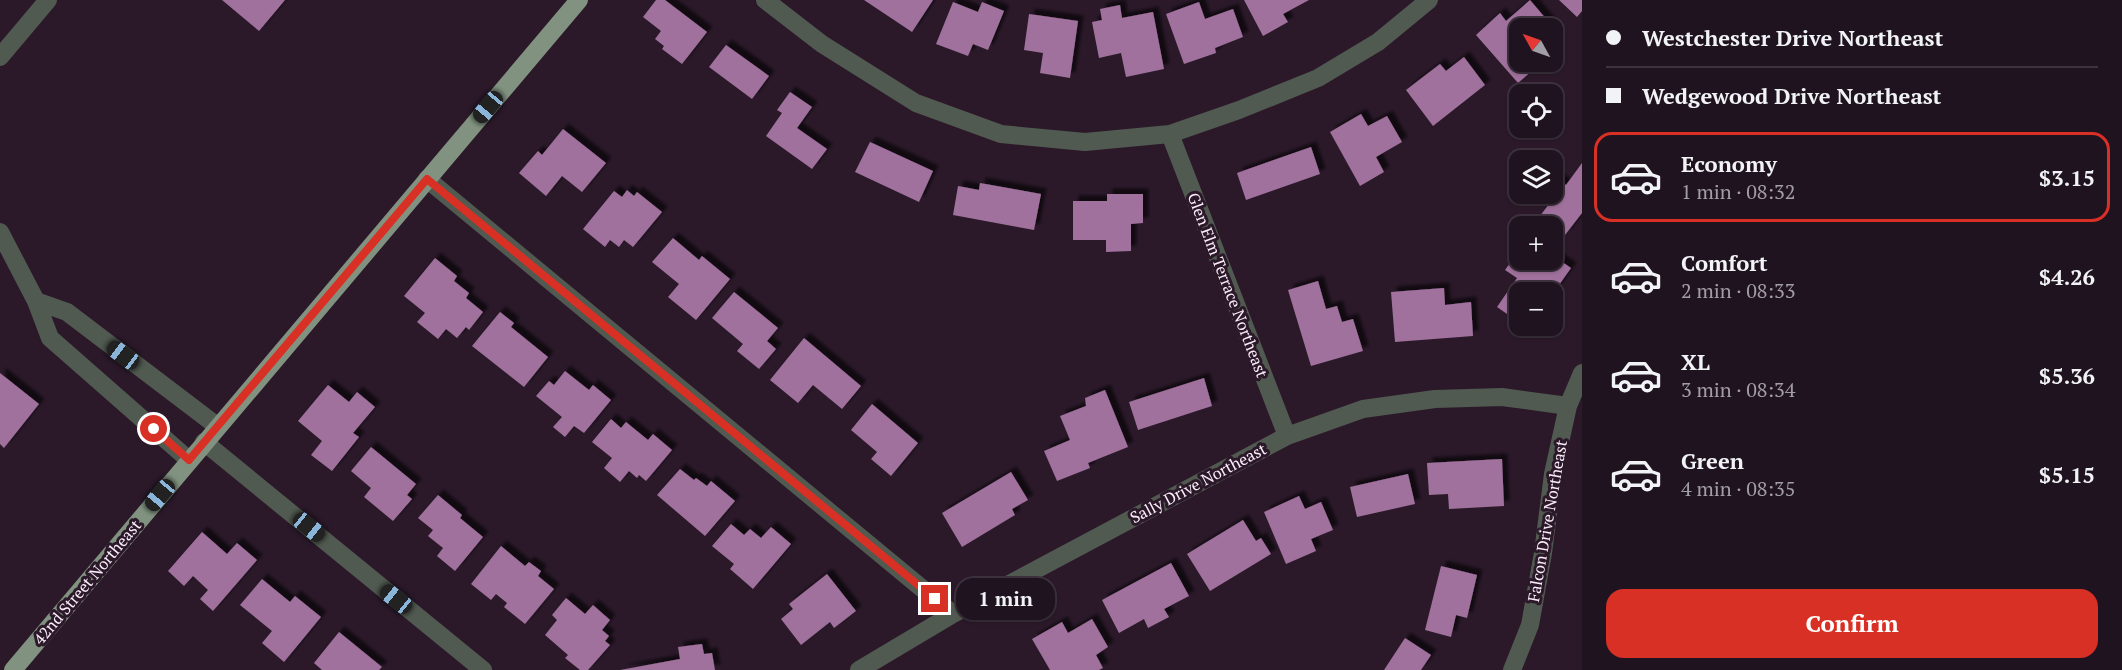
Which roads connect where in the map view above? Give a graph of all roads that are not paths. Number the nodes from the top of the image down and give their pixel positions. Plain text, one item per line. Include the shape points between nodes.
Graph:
1 (48, 0) edge
2 (579, 0) edge
3 (765, 0) edge
4 (1429, 0) edge
5 (0, 57) edge
6 (1170, 134) junction
7 (427, 179) junction
8 (0, 232) edge
9 (36, 301) junction
10 (1582, 373) edge
11 (1568, 406) junction
12 (217, 426) junction
13 (1287, 436) junction
14 (204, 442) junction
15 (189, 460) junction
16 (953, 614) junction
17 (14, 670) edge
18 (483, 670) edge
19 (859, 670) edge
20 (1512, 670) edge

1 - 5 street
2 - 7 main road, 42nd Street Northeast
3 - 6 street via 822,44 916,103 1001,134 1084,142
4 - 6 street via 1378,42 1318,78
6 - 13 street, Glen Elm Terrace Northeast
7 - 12 main road, 42nd Street Northeast
7 - 16 street
8 - 9 street
9 - 12 street via 67,312
9 - 15 street via 50,338
10 - 11 street, Falcon Drive Northeast
11 - 13 street, Sally Drive Northeast via 1502,397 1435,399 1363,409
11 - 20 street, Falcon Drive Northeast via 1553,474 1530,625
12 - 14 main road, 42nd Street Northeast
13 - 16 street, Sally Drive Northeast
14 - 15 main road, 42nd Street Northeast
14 - 18 street
15 - 17 main road, 42nd Street Northeast
16 - 19 street, Sally Drive Northeast

